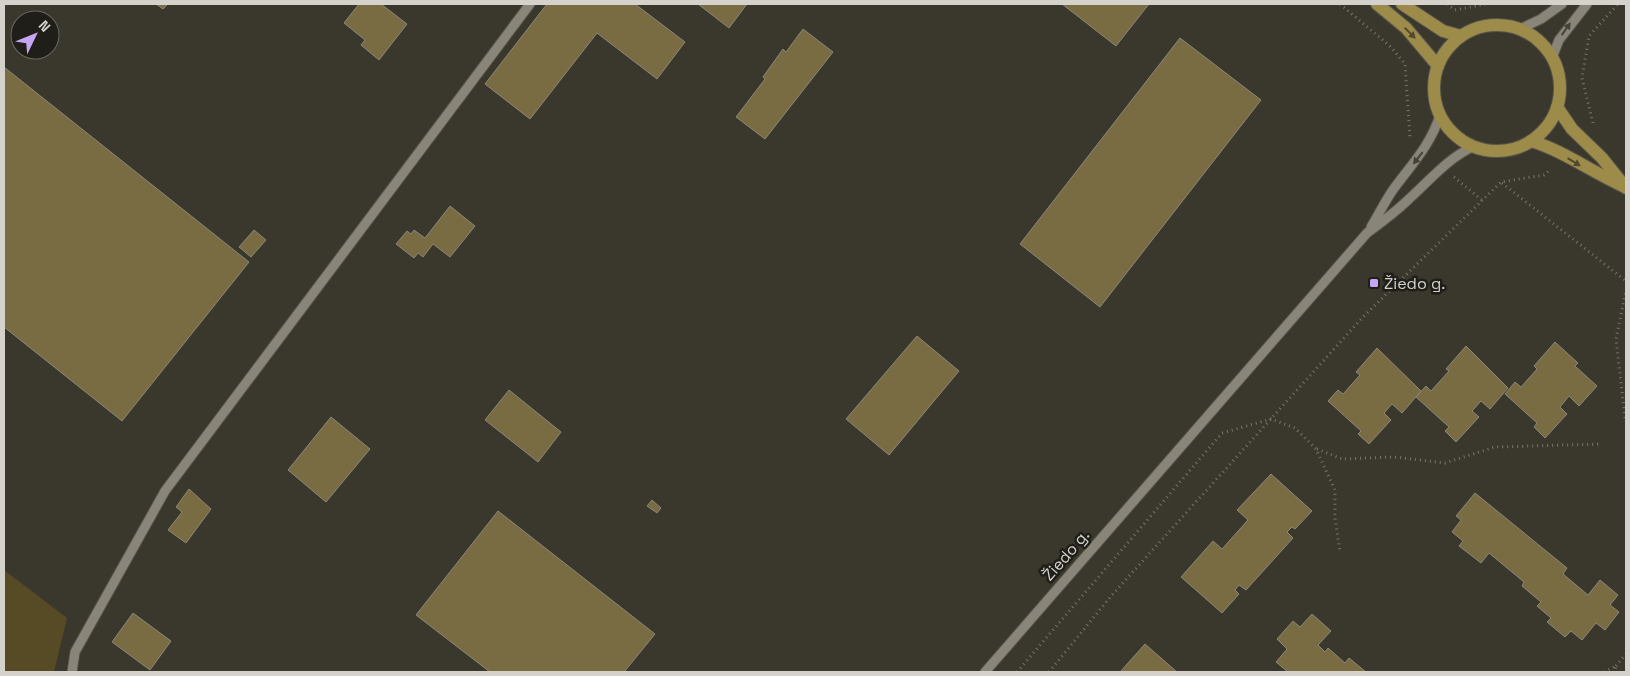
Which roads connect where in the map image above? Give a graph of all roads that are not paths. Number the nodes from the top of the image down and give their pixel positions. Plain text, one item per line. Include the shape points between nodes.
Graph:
1 (530, 4) edge
2 (1377, 4) edge
3 (1402, 4) edge
4 (1562, 4) edge
5 (1587, 4) edge
6 (1520, 29) junction
7 (1461, 36) junction
8 (1552, 58) junction
9 (1438, 66) junction
10 (1557, 107) junction
11 (1440, 115) junction
12 (1531, 141) junction
13 (1474, 146) junction
14 (1626, 187) edge
15 (1367, 233) junction
16 (72, 672) edge
17 (985, 672) edge

1 - 16 street via 166,491 75,652
2 -> 9 main road via 1406,28
3 - 7 main road via 1443,31
4 - 6 street
8 -> 5 street via 1559,40
6 - 7 main road via 1500,25 1480,27
6 - 8 main road via 1544,46
7 - 9 main road via 1443,54
8 - 10 main road via 1559,82
9 - 11 main road via 1434,83
10 - 12 main road via 1551,120
10 - 14 main road via 1582,140
11 - 13 main road via 1449,129
11 -> 15 street, Žiedo g. via 1423,152 1394,189
12 - 13 main road via 1503,151
12 -> 14 main road via 1549,146
13 - 15 street, Žiedo g. via 1441,167 1410,199
15 - 17 street, Žiedo g.

